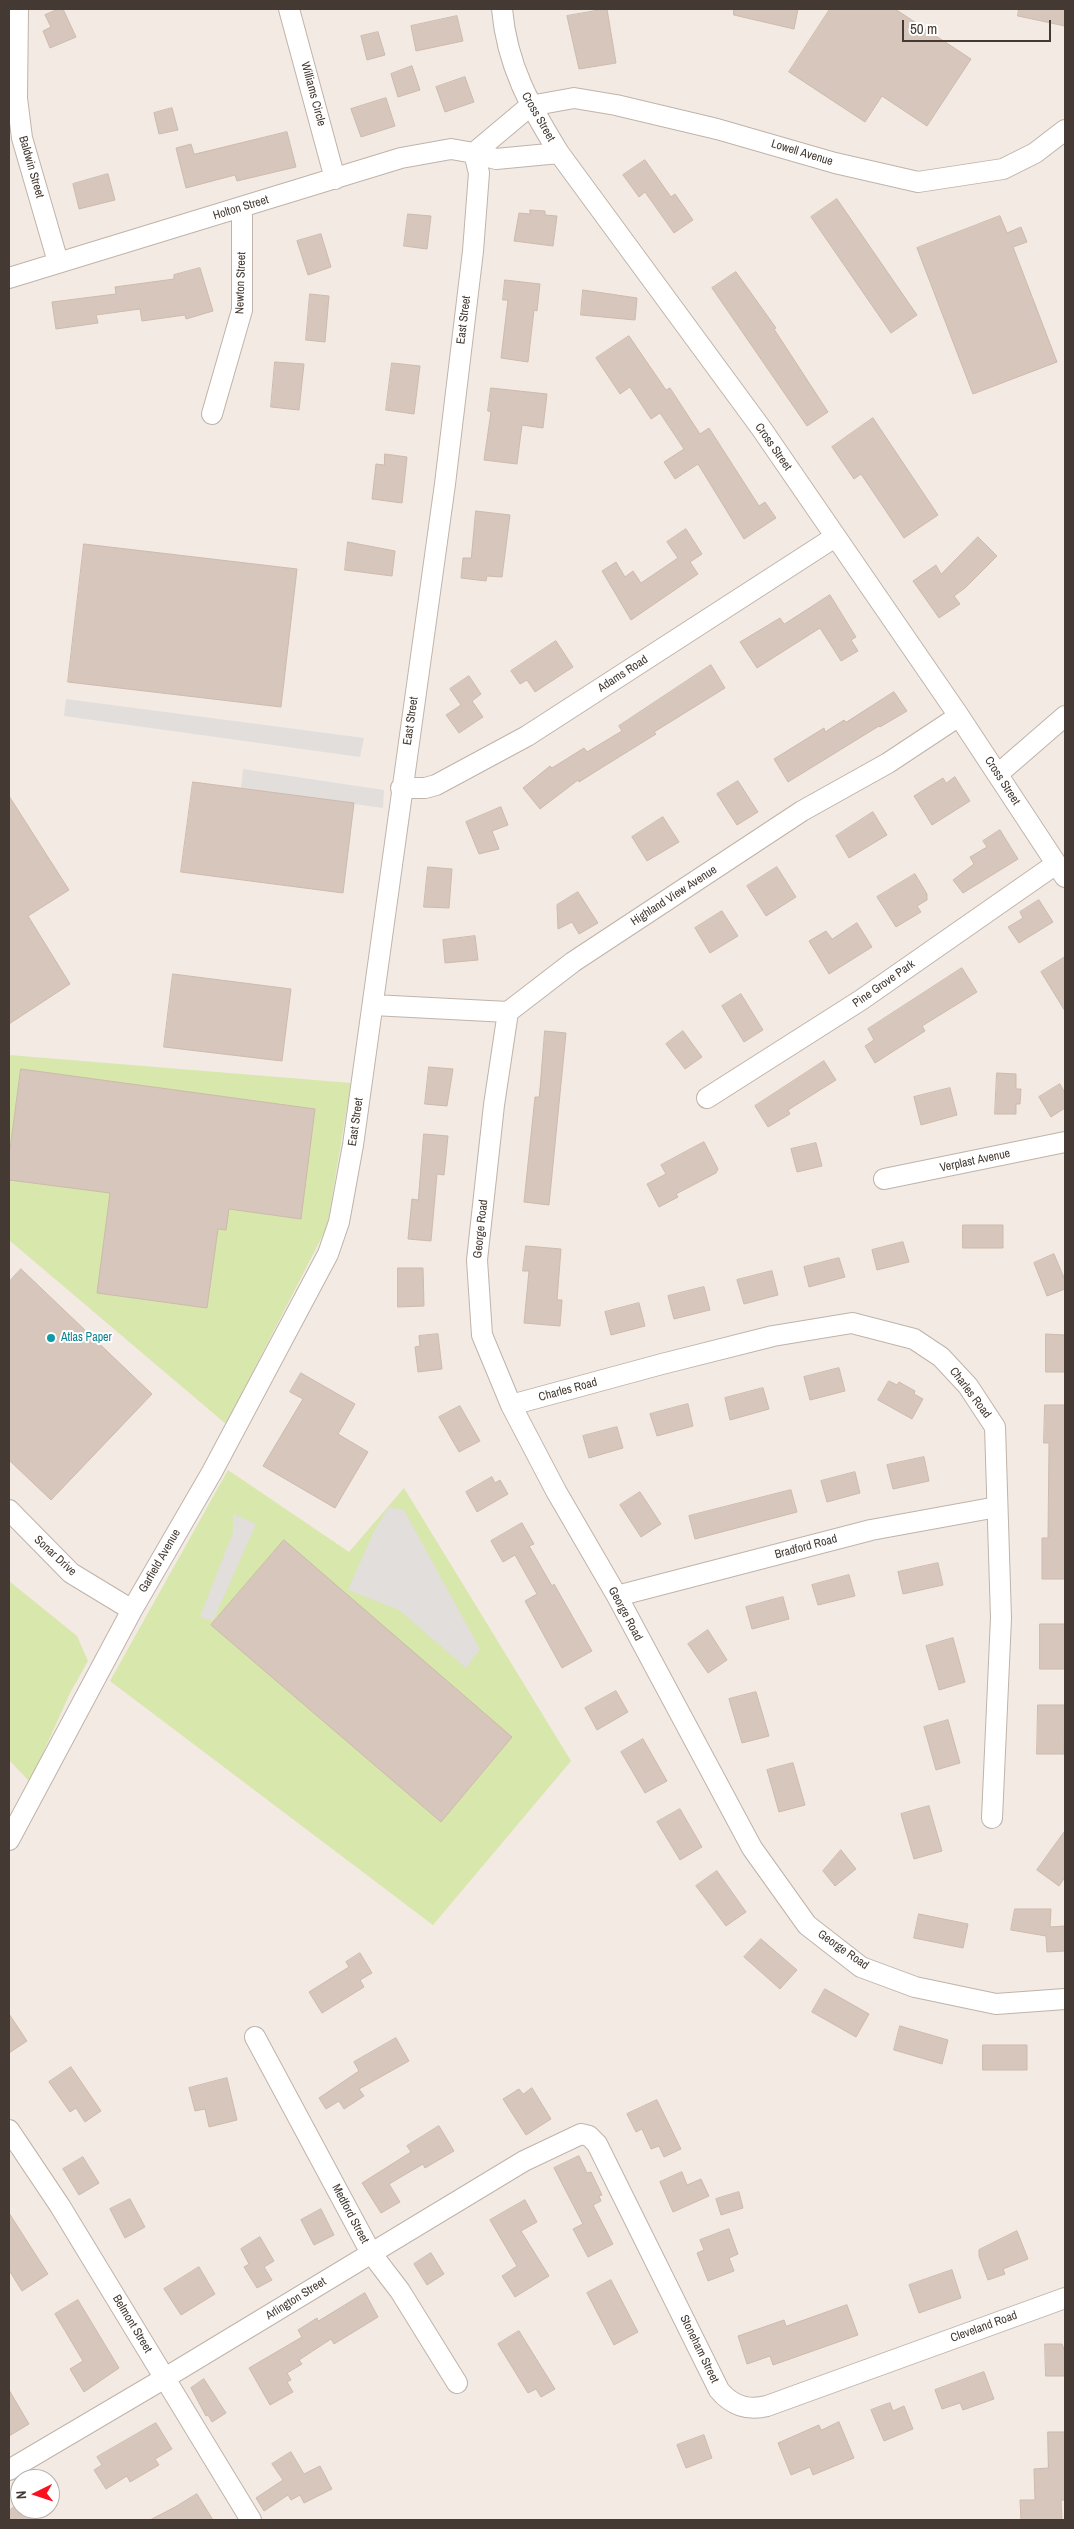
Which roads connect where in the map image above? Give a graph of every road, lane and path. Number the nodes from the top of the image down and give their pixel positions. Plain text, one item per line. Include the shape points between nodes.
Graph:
1 (18, 9) edge
2 (290, 9) edge
3 (502, 9) edge
4 (530, 106) junction
5 (1065, 130) edge
6 (474, 153) junction
7 (559, 153) junction
8 (335, 179) junction
9 (242, 208) junction
10 (58, 262) junction
11 (9, 278) edge
12 (212, 414) dead end
13 (835, 537) junction
14 (959, 716) junction
15 (1065, 716) edge
16 (998, 774) junction
17 (401, 788) junction
18 (1061, 870) edge
19 (373, 1005) junction
20 (508, 1012) junction
21 (707, 1098) dead end
22 (1065, 1142) edge
23 (884, 1180) dead end
24 (312, 1283) joint
25 (511, 1405) junction
26 (998, 1507) junction
27 (9, 1510) edge
28 (617, 1596) junction
29 (132, 1610) junction
30 (992, 1818) dead end
31 (9, 1840) edge
32 (1065, 1999) edge
33 (254, 2036) dead end
34 (9, 2130) edge
35 (586, 2134) joint
36 (370, 2253) junction
37 (1065, 2298) edge
38 (902, 2356) joint
39 (165, 2378) junction
40 (457, 2383) dead end
41 (9, 2470) edge
42 (251, 2520) edge

1 - 10 street, Baldwin Street via 18,119
2 - 8 street, Williams Circle
3 - 4 street, Cross Street via 512,61
4 - 5 street, Lowell Avenue via 574,98 616,105 717,129 835,164 918,182 1003,169 1035,153
4 - 6 street
4 - 7 street, Cross Street
6 - 7 street, Holton Street via 496,159
6 - 8 street, Holton Street via 451,149 401,158
6 - 17 street, East Street via 479,173 472,251 445,484
7 - 13 street, Cross Street via 761,428
8 - 9 street, Holton Street
9 - 10 street, Holton Street
9 - 12 street, Newton Street via 242,310
10 - 11 street, Holton Street
13 - 14 street, Cross Street
13 - 17 street, Adams Road via 527,736 436,785
14 - 16 street, Cross Street
14 - 20 street, Highland View Avenue via 888,763 802,811 573,962
15 - 16 street
16 - 18 street, Cross Street
17 - 19 street, East Street
18 - 21 street, Pine Grove Park
19 - 20 street
19 - 24 street, East Street via 354,1145 339,1222 328,1254
20 - 25 street, George Road via 477,1260 482,1335
22 - 23 street, Verplast Avenue
24 - 29 street, Garfield Avenue via 212,1472
25 - 26 street, Charles Road via 773,1336 852,1322 914,1338 942,1356 968,1386 996,1427
25 - 28 street, George Road
26 - 28 street, Bradford Road via 871,1530
26 - 30 street, Charles Road via 1000,1618
27 - 29 street, Sonar Drive via 72,1573
28 - 32 street, George Road via 752,1848 807,1925 861,1967 914,1987 996,2004
29 - 31 street, Garfield Avenue
33 - 36 street, Medford Street
34 - 39 street, Belmont Street via 60,2206
35 - 36 street, Arlington Street via 572,2136 531,2157
35 - 38 street, Stoneham Street via 597,2144 719,2390 731,2402 746,2408 763,2407
36 - 39 street, Arlington Street
36 - 40 street, Medford Street via 400,2291
37 - 38 street, Cleveland Road
39 - 41 street, Arlington Street
39 - 42 street, Belmont Street

